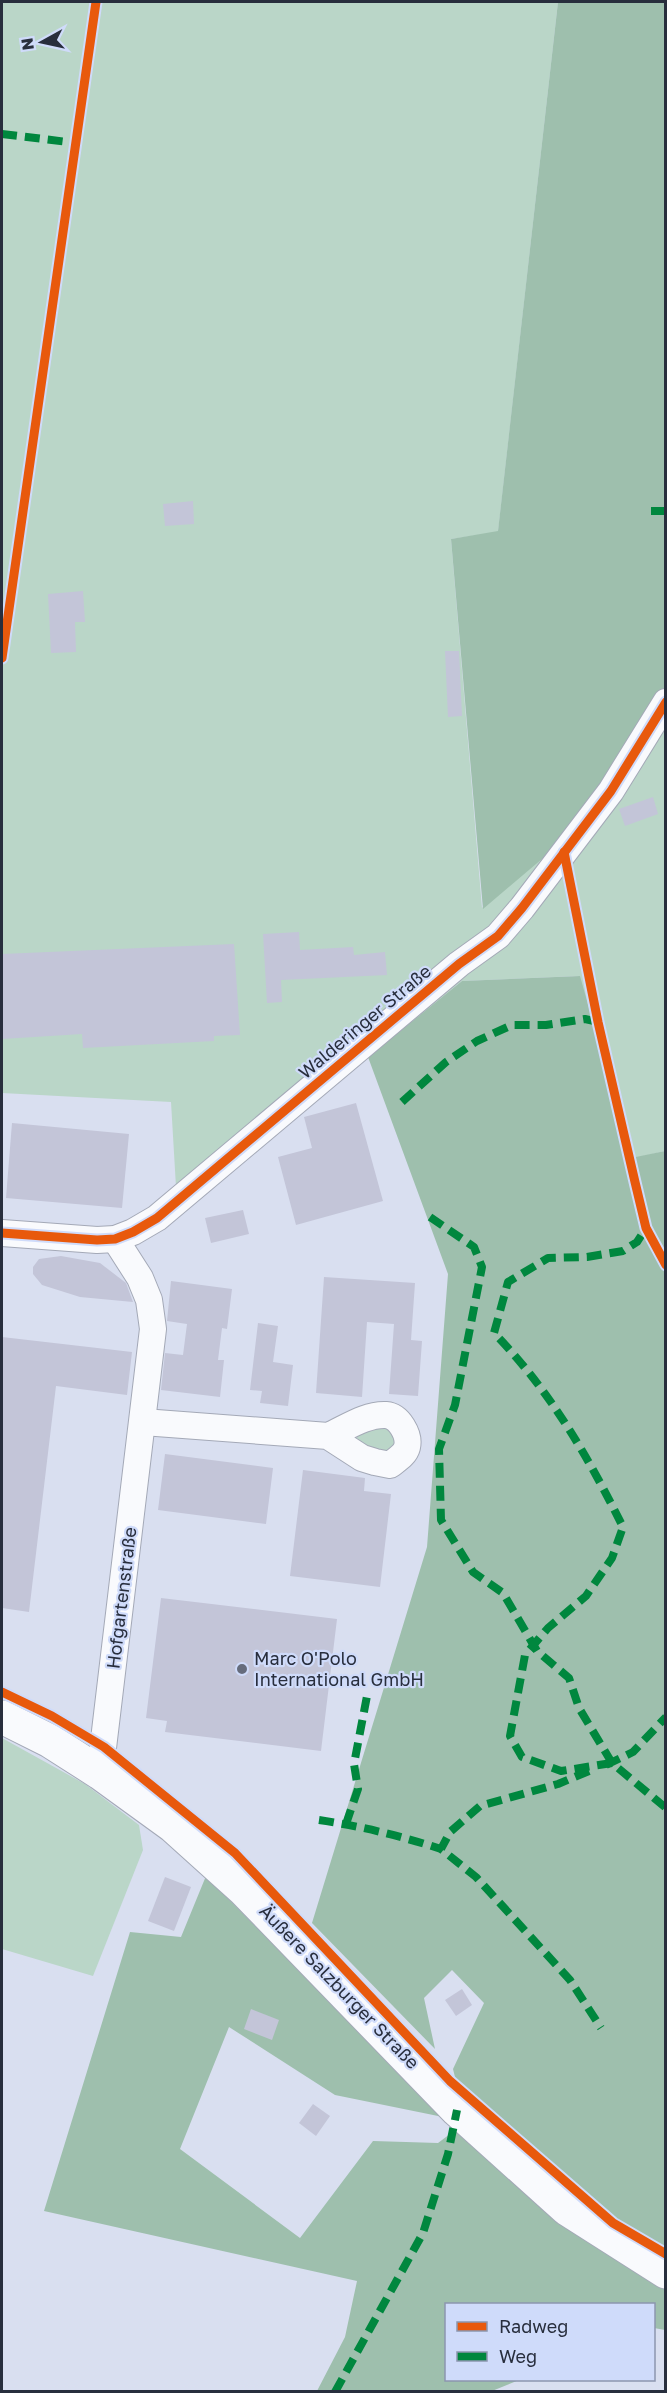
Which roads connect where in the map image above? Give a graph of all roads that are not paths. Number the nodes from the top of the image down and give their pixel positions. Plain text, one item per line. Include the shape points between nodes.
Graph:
1 (666, 702) edge
2 (2, 1233) edge
3 (115, 1239) junction
4 (143, 1422) junction
5 (328, 1437) dead end
6 (2, 1717) edge
7 (100, 1773) junction
8 (666, 2272) edge

1 - 3 street, Walderinger Straße via 611,791 498,936 459,964 157,1218
2 - 3 street, Walderinger Straße
3 - 4 street, Hofgartenstraße via 149,1300 153,1329
4 - 5 street
4 - 7 street, Hofgartenstraße
6 - 7 main road, Äußere Salzburger Straße
7 - 8 main road, Äußere Salzburger Straße via 173,1826 244,1890 457,2110 567,2209

